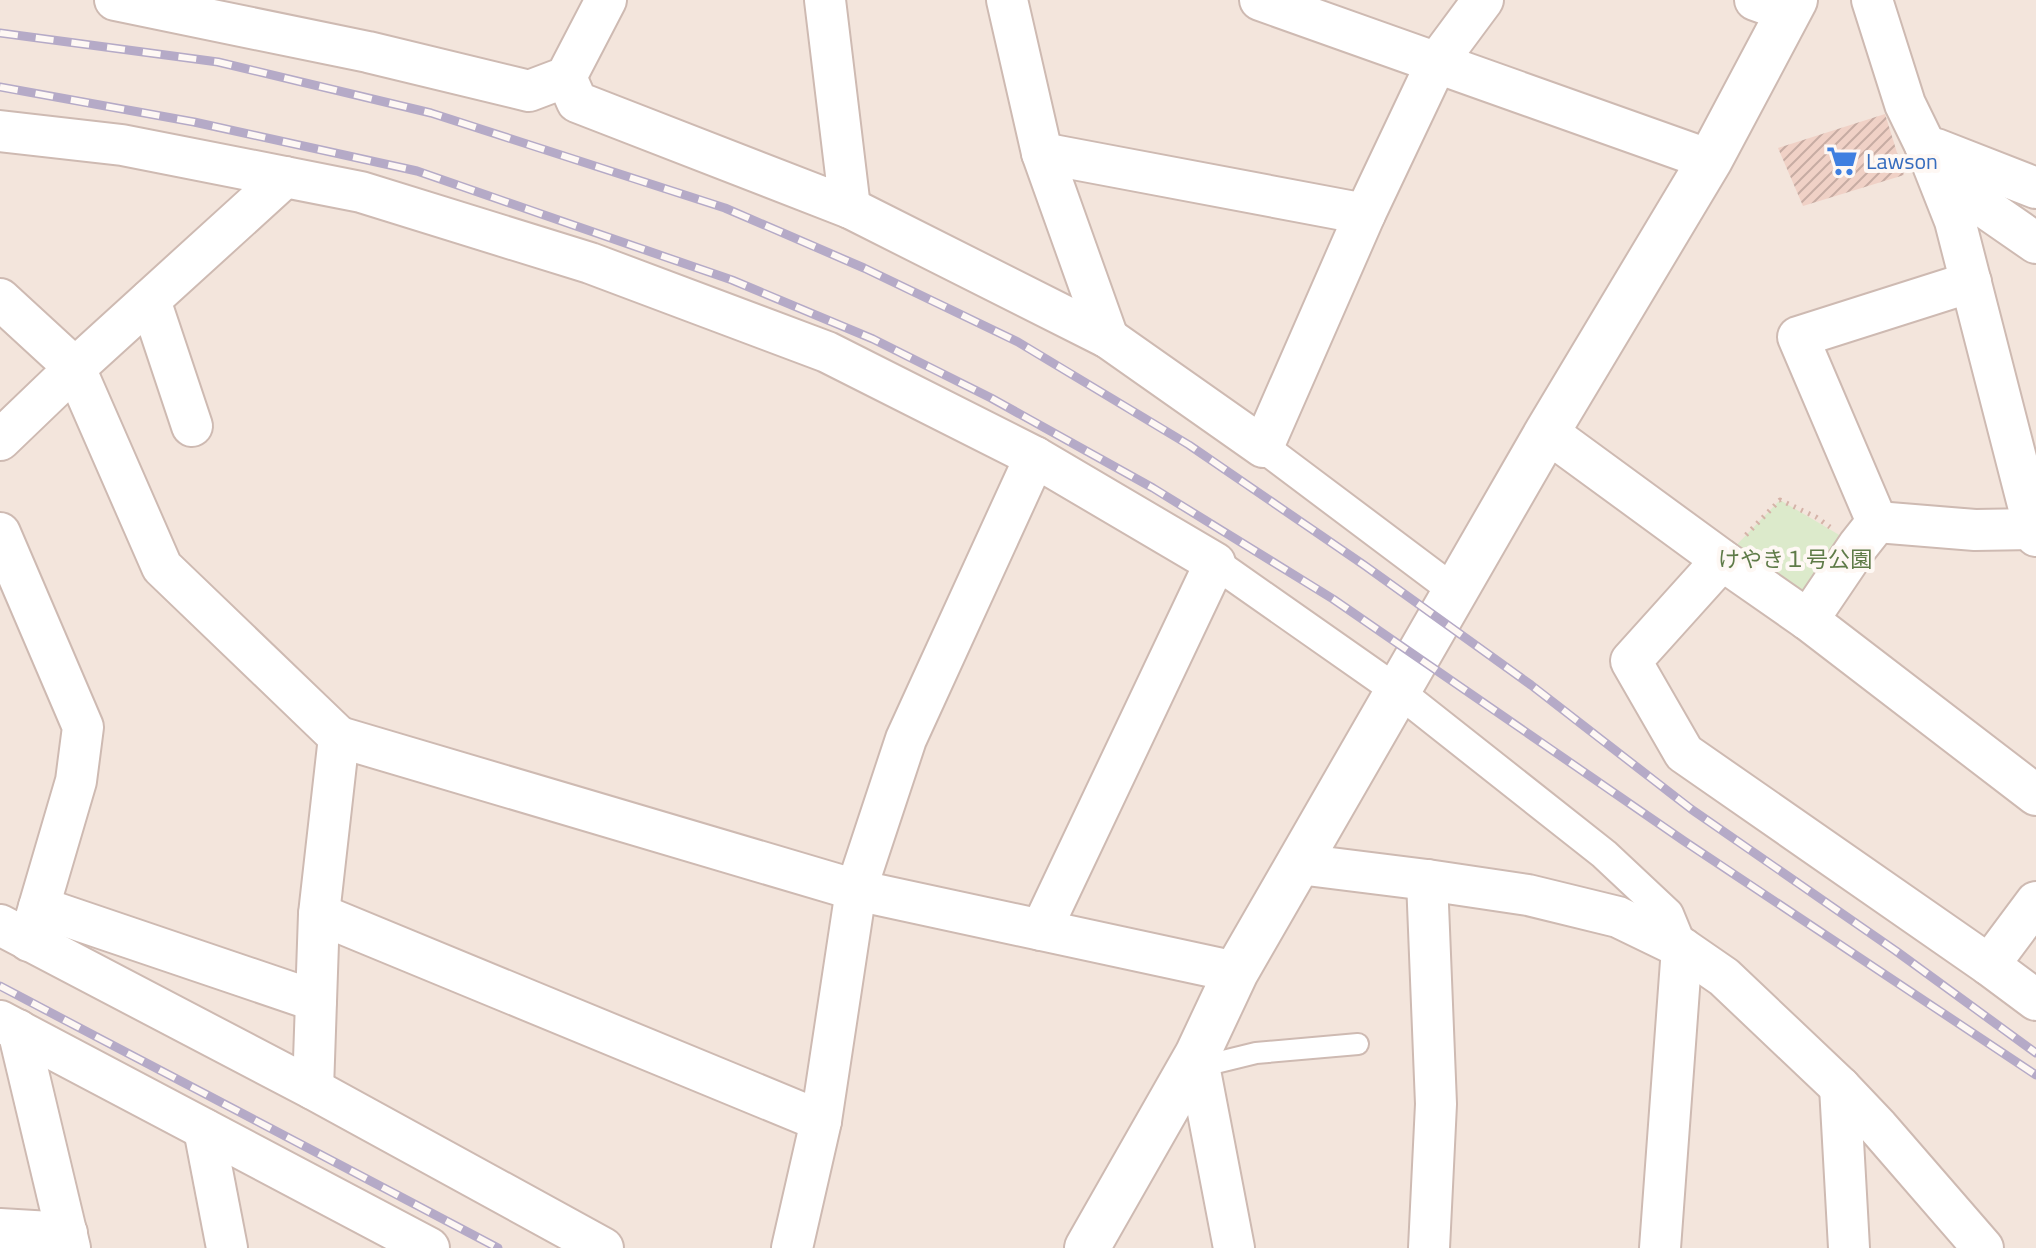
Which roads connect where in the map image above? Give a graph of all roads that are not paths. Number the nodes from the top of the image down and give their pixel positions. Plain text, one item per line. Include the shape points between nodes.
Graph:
1 (115, 0) edge
2 (606, 0) edge
3 (825, 0) edge
4 (1007, 0) edge
5 (1260, 0) edge
6 (1483, 0) edge
7 (1872, 0) edge
8 (1780, 4) edge
9 (1437, 62) junction
10 (566, 77) junction
11 (0, 131) edge
12 (1925, 145) junction
13 (1042, 153) junction
14 (1710, 160) junction
15 (285, 177) junction
16 (2036, 188) edge
17 (850, 208) junction
18 (1365, 214) junction
19 (2036, 243) edge
20 (1971, 282) junction
21 (0, 299) edge
22 (150, 300) junction
23 (1108, 338) junction
24 (75, 368) junction
25 (192, 426) dead end
26 (1547, 432) junction
27 (0, 440) edge
28 (1263, 447) junction
29 (1035, 457) junction
30 (2035, 532) edge
31 (0, 533) edge
32 (1867, 534) junction
33 (1722, 560) junction
34 (1215, 563) junction
35 (1456, 592) junction
36 (1808, 620) junction
37 (1399, 692) junction
38 (339, 737) junction
39 (2036, 795) edge
40 (1299, 864) junction
41 (1427, 880) junction
42 (856, 890) junction
43 (2036, 902) edge
44 (319, 914) junction
45 (23, 925) edge
46 (1041, 930) junction
47 (1682, 948) junction
48 (1989, 965) junction
49 (1236, 972) junction
50 (2036, 1000) edge
51 (316, 1001) junction
52 (9, 1026) edge
53 (1358, 1044) dead end
54 (1198, 1061) junction
55 (1840, 1087) junction
56 (313, 1089) junction
57 (821, 1121) junction
58 (204, 1129) junction
59 (0, 1229) edge
60 (386, 1236) edge
61 (68, 1241) edge
62 (227, 1248) edge
63 (429, 1248) edge
64 (603, 1248) edge
65 (792, 1248) edge
66 (1087, 1248) edge
67 (1234, 1248) edge
68 (1429, 1248) edge
69 (1660, 1248) edge
70 (1849, 1248) edge
71 (1983, 1248) edge

1 - 10 street via 529,91
2 - 10 street
3 - 17 street
4 - 13 street
5 - 9 street
6 - 9 street
7 - 12 street via 1905,104
8 - 14 street
9 - 14 street
9 - 18 street
10 - 17 street via 577,102
11 - 15 street via 122,145
12 - 16 street
12 - 19 street via 1984,207
12 - 20 street via 1955,221
13 - 18 street
13 - 23 street
14 - 26 street
15 - 22 street
15 - 29 street via 361,192 620,274 827,352
17 - 23 street
18 - 28 street
20 - 30 street
20 - 32 street via 1798,337
21 - 24 street
22 - 24 street
22 - 25 street
23 - 28 street
24 - 27 street
24 - 38 street via 162,567
26 - 33 street
26 - 35 street
28 - 35 street
29 - 34 street
29 - 42 street via 906,739
30 - 32 street
31 - 45 street via 83,727 76,781
32 - 36 street
33 - 36 street
33 - 48 street via 1631,661 1684,753
34 - 37 street
34 - 46 street
35 - 37 street
36 - 39 street
37 - 40 street
37 - 47 street via 1604,854 1668,914
38 - 42 street
38 - 44 street
40 - 41 street
40 - 49 street
41 - 47 street via 1528,895 1618,917
41 - 68 street via 1436,1104
42 - 46 street
42 - 57 street
43 - 48 street
44 - 51 street
44 - 57 street
45 - 51 street
45 - 56 street
46 - 49 street
47 - 55 street via 1724,977
47 - 69 street
48 - 50 street
49 - 54 street
51 - 56 street
52 - 58 street
52 - 61 street
53 - 54 lane
54 - 66 street
54 - 67 street
55 - 70 street
55 - 71 street
56 - 64 street
57 - 65 street
58 - 60 street
58 - 62 street
59 - 61 street
60 - 63 street

